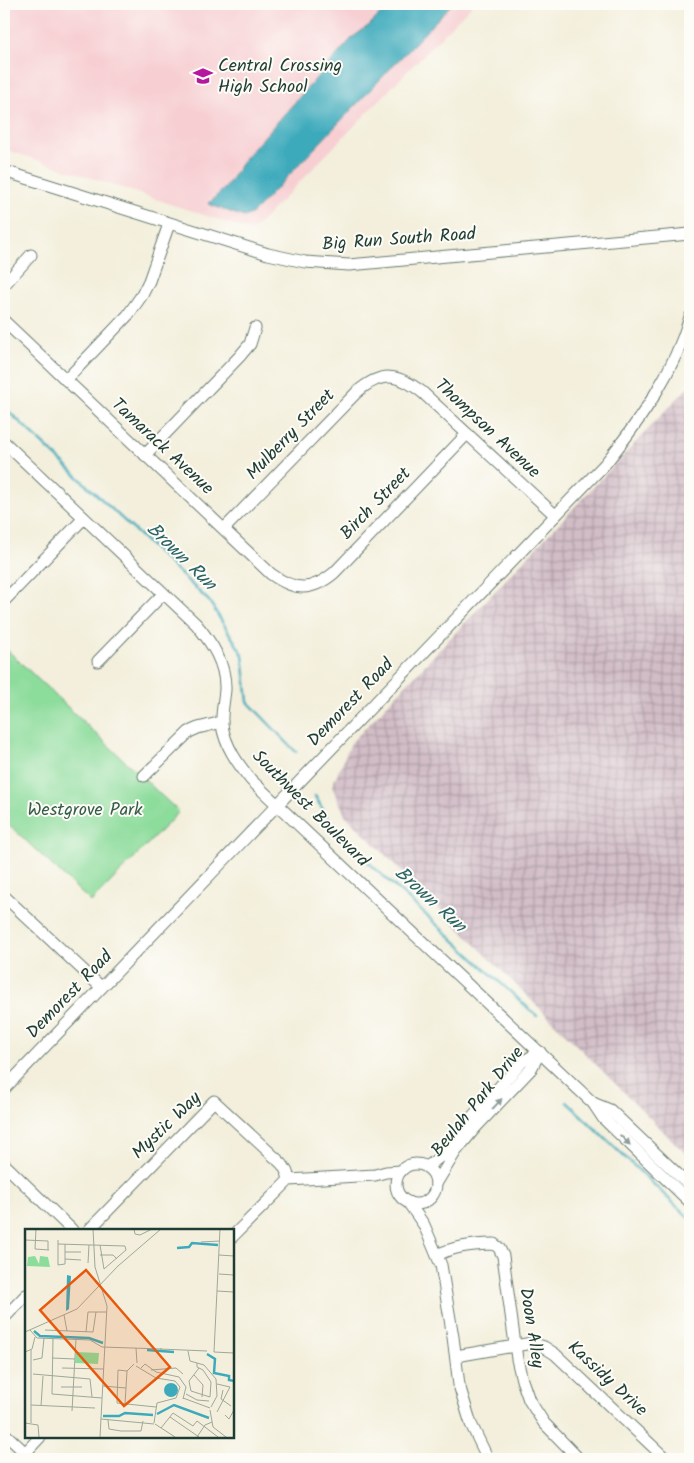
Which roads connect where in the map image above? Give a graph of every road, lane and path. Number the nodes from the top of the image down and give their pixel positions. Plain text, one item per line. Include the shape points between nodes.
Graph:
1 (4, 170) edge
2 (169, 224) junction
3 (690, 234) edge
4 (32, 255) dead end
5 (4, 285) edge
6 (690, 317) edge
7 (4, 321) edge
8 (255, 328) dead end
9 (391, 376) joint
10 (66, 380) junction
11 (467, 434) junction
12 (4, 442) edge
13 (145, 455) junction
14 (555, 515) junction
15 (84, 518) junction
16 (224, 529) junction
17 (303, 588) joint
18 (163, 594) junction
19 (4, 601) edge
20 (98, 661) dead end
21 (222, 722) junction
22 (144, 776) dead end
23 (277, 805) junction
24 (4, 896) edge
25 (101, 987) junction
26 (540, 1052) junction
27 (4, 1089) edge
28 (593, 1103) junction
29 (4, 1164) edge
30 (427, 1167) junction
31 (401, 1171) junction
32 (375, 1175) junction
33 (289, 1180) junction
34 (436, 1184) junction
35 (690, 1186) edge
36 (396, 1187) junction
37 (427, 1201) junction
38 (408, 1202) junction
39 (690, 1202) edge
40 (424, 1226) junction
41 (71, 1229) edge
42 (90, 1229) edge
43 (234, 1234) edge
44 (437, 1256) junction
45 (25, 1296) edge
46 (4, 1318) edge
47 (515, 1346) junction
48 (456, 1356) junction
49 (4, 1433) edge
50 (39, 1438) edge
51 (28, 1456) edge
52 (488, 1459) edge
53 (579, 1459) edge
54 (666, 1459) edge

1 - 2 street, Big Run South Road
2 - 3 street, Big Run South Road via 277,257 335,264
2 - 10 street via 142,295 128,315
4 - 5 street
6 - 14 street, Demorest Road via 683,342 661,386 632,430 605,464
7 - 10 street, Tamarack Avenue
8 - 13 street via 250,344 240,356
9 - 11 street, Thompson Avenue via 415,387
9 - 16 street, Mulberry Street via 372,381 356,393
10 - 13 street, Tamarack Avenue
11 - 14 street, Thompson Avenue
11 - 17 street, Birch Street via 334,573 318,584
12 - 15 street, Southwest Boulevard
13 - 16 street, Tamarack Avenue
14 - 23 street, Demorest Road
15 - 18 street, Southwest Boulevard
15 - 19 street
16 - 17 street, Tamarack Avenue via 271,574
18 - 20 street
18 - 21 street, Southwest Boulevard via 196,624 215,649 225,687
21 - 22 street via 190,732
21 - 23 street, Southwest Boulevard via 236,762
23 - 25 street, Demorest Road
23 - 26 street, Southwest Boulevard
24 - 25 street
25 - 27 street, Demorest Road
26 - 28 street, Southwest Boulevard
26 - 30 street, Beulah Park Drive via 522,1062 441,1156
34 -> 26 street, Beulah Park Drive via 456,1151 530,1069
28 - 35 street, Southwest Boulevard via 610,1110
28 -> 39 street, Southwest Boulevard via 603,1118
29 - 41 street
30 - 31 street via 414,1164
30 - 34 street
31 - 32 street
31 - 36 street
32 - 33 street
32 - 36 street
33 - 42 street, Mystic Way via 282,1164 214,1101
33 - 43 street
34 - 37 street
36 - 38 street
37 - 38 street
37 - 40 street
38 - 40 street
40 - 44 street
44 - 47 street, Doon Alley via 447,1250 485,1244 499,1248 503,1256
44 - 48 street
45 - 46 street
47 - 48 street, Kassidy Drive
47 - 53 street, Doon Alley via 529,1400 544,1423
47 - 54 street, Kassidy Drive via 532,1343 555,1354
48 - 52 street via 459,1385
49 - 51 street
50 - 51 street

